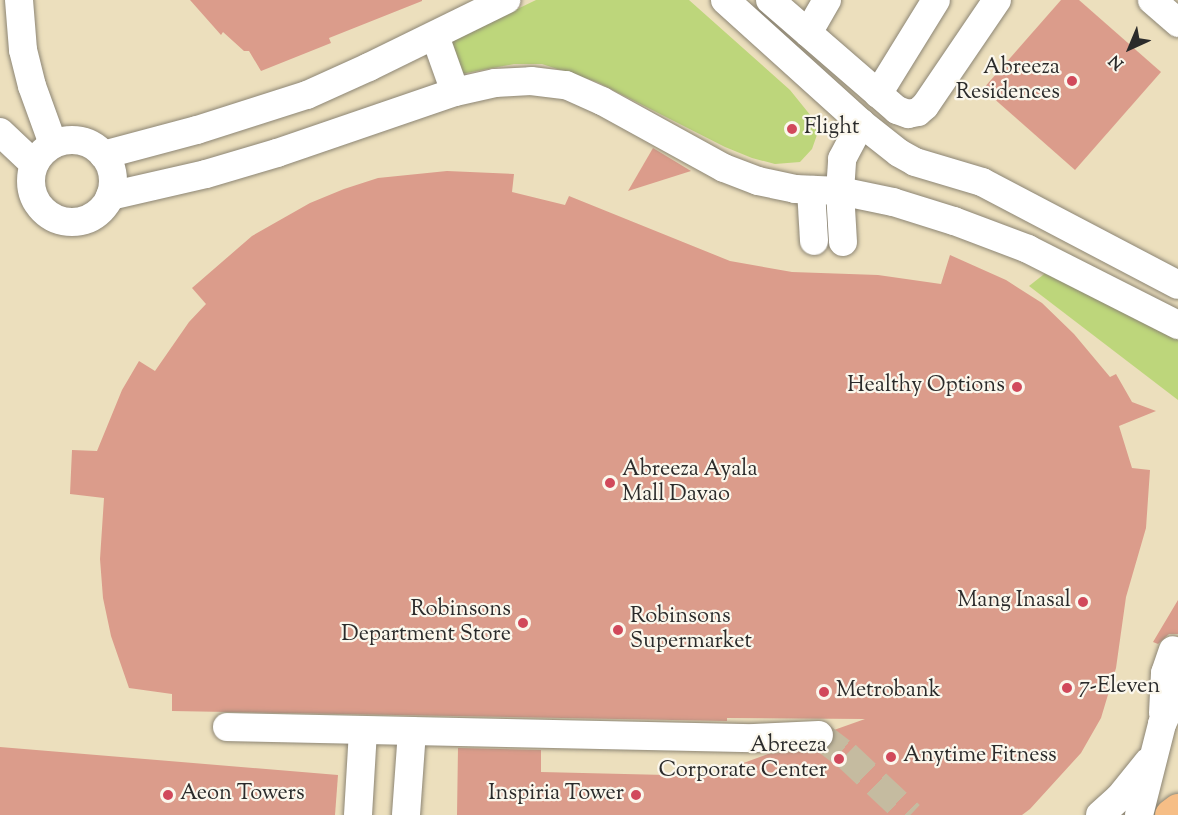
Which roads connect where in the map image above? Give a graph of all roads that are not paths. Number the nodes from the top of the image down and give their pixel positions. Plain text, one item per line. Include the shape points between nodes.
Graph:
1 (19, 0) edge
2 (506, 0) edge
3 (725, 0) edge
4 (770, 0) edge
5 (828, 0) edge
6 (936, 0) edge
7 (997, 0) edge
8 (1152, 0) edge
9 (1178, 23) edge
10 (808, 33) junction
11 (435, 36) junction
12 (454, 92) junction
13 (878, 94) junction
14 (861, 123) junction
15 (0, 132) edge
16 (44, 154) junction
17 (104, 155) junction
18 (811, 190) junction
19 (840, 191) junction
20 (110, 196) junction
21 (814, 241) dead end
22 (843, 242) dead end
23 (1178, 285) edge
24 (1178, 325) edge
25 (1173, 650) dead end
26 (1178, 690) edge
27 (227, 727) dead end
28 (363, 730) junction
29 (412, 731) junction
30 (819, 735) tunnel mouth
31 (1159, 737) junction
32 (1178, 810) edge
33 (358, 815) edge
34 (406, 815) edge
35 (1100, 815) edge
36 (1139, 815) edge
37 (1171, 815) edge

1 - 16 street via 23,50
2 - 11 street
3 - 14 street
4 - 10 street
5 - 10 street
6 - 13 street
7 - 13 street via 932,98 918,112 897,110
8 - 9 street
10 - 13 street
11 - 12 street
11 - 17 street via 307,94
12 - 18 street via 522,81 566,85 724,168 758,181
12 - 20 street via 277,153
14 - 19 street via 842,159
14 - 23 street via 915,162 982,182
15 - 16 street
16 - 17 street via 66,140 80,140
16 - 20 street via 32,189 36,201 53,217 86,219 96,214
17 - 20 street via 111,167
18 - 19 street
18 - 21 street
19 - 22 street
19 - 24 street via 954,220 1028,249
25 - 31 street via 1165,673
26 - 31 street
27 - 28 street
28 - 29 street
28 - 33 street
29 - 30 street via 754,738
29 - 34 street
31 - 35 street via 1136,781
31 - 36 street
32 - 37 main road

